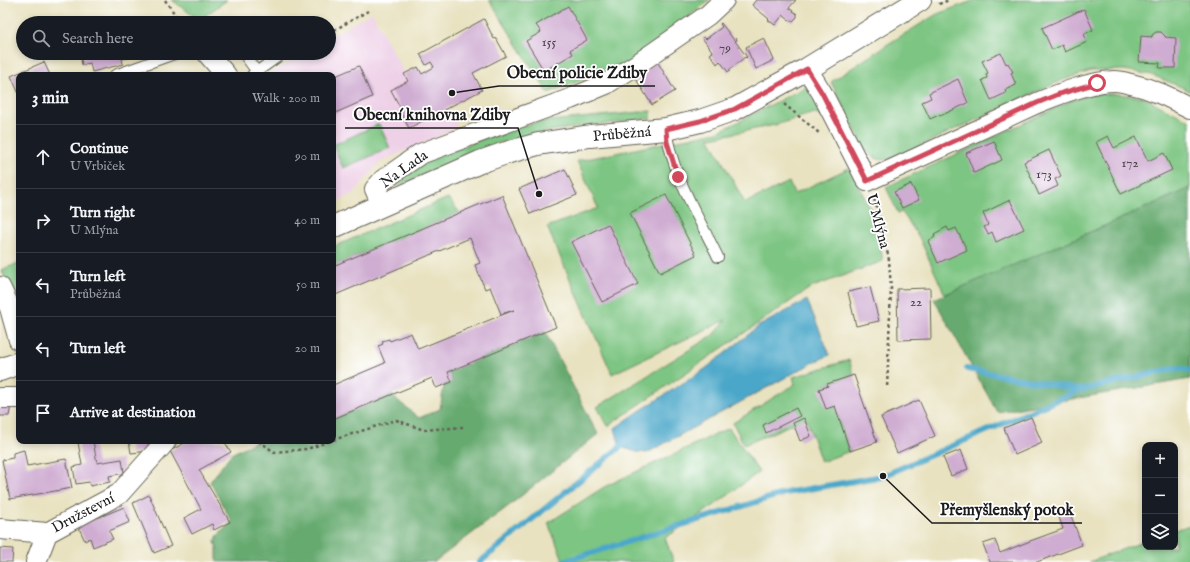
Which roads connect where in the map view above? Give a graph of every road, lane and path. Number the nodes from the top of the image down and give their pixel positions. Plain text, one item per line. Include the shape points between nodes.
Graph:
1 (165, 0) edge
2 (724, 0) edge
3 (920, 0) edge
4 (368, 11) dead end
5 (176, 16) edge
6 (336, 29) edge
7 (157, 60) edge
8 (213, 60) edge
9 (248, 60) edge
10 (273, 60) edge
11 (807, 69) junction
12 (123, 72) edge
13 (223, 72) edge
14 (254, 72) edge
15 (255, 72) edge
16 (780, 100) dead end
17 (1190, 108) edge
18 (666, 129) junction
19 (821, 134) dead end
20 (867, 181) junction
21 (382, 205) junction
22 (336, 226) edge
23 (718, 257) dead end
24 (0, 287) edge
25 (16, 329) edge
26 (16, 364) edge
27 (0, 370) edge
28 (887, 388) dead end
29 (0, 398) edge
30 (16, 398) edge
31 (463, 427) dead end
32 (336, 440) edge
33 (163, 444) edge
34 (263, 444) edge
35 (321, 444) edge
36 (0, 529) edge
37 (47, 533) junction
38 (36, 562) edge

1 - 5 path
2 - 21 street, Na Lada via 708,15 606,84 420,154 383,180 375,189
3 - 11 street, Průběžná
4 - 6 path
7 - 12 lane
8 - 13 street
9 - 14 lane
10 - 15 lane
11 - 18 street, Průběžná via 735,109
11 - 20 street, U Mlýna
16 - 19 path
17 - 20 street via 1159,92 1133,84 1116,81 1097,83 1037,103
18 - 21 street, Průběžná via 590,136 532,146 480,162
18 - 23 lane via 667,142 678,177
20 - 28 path, U Mlýna via 879,214 889,260 891,288
21 - 22 street, Průběžná
24 - 25 street
26 - 27 street
29 - 30 street
31 - 32 path via 424,430 396,420
33 - 37 street, Družstevní via 119,494
34 - 35 path via 274,452
36 - 37 street, Družstevní
37 - 38 street

